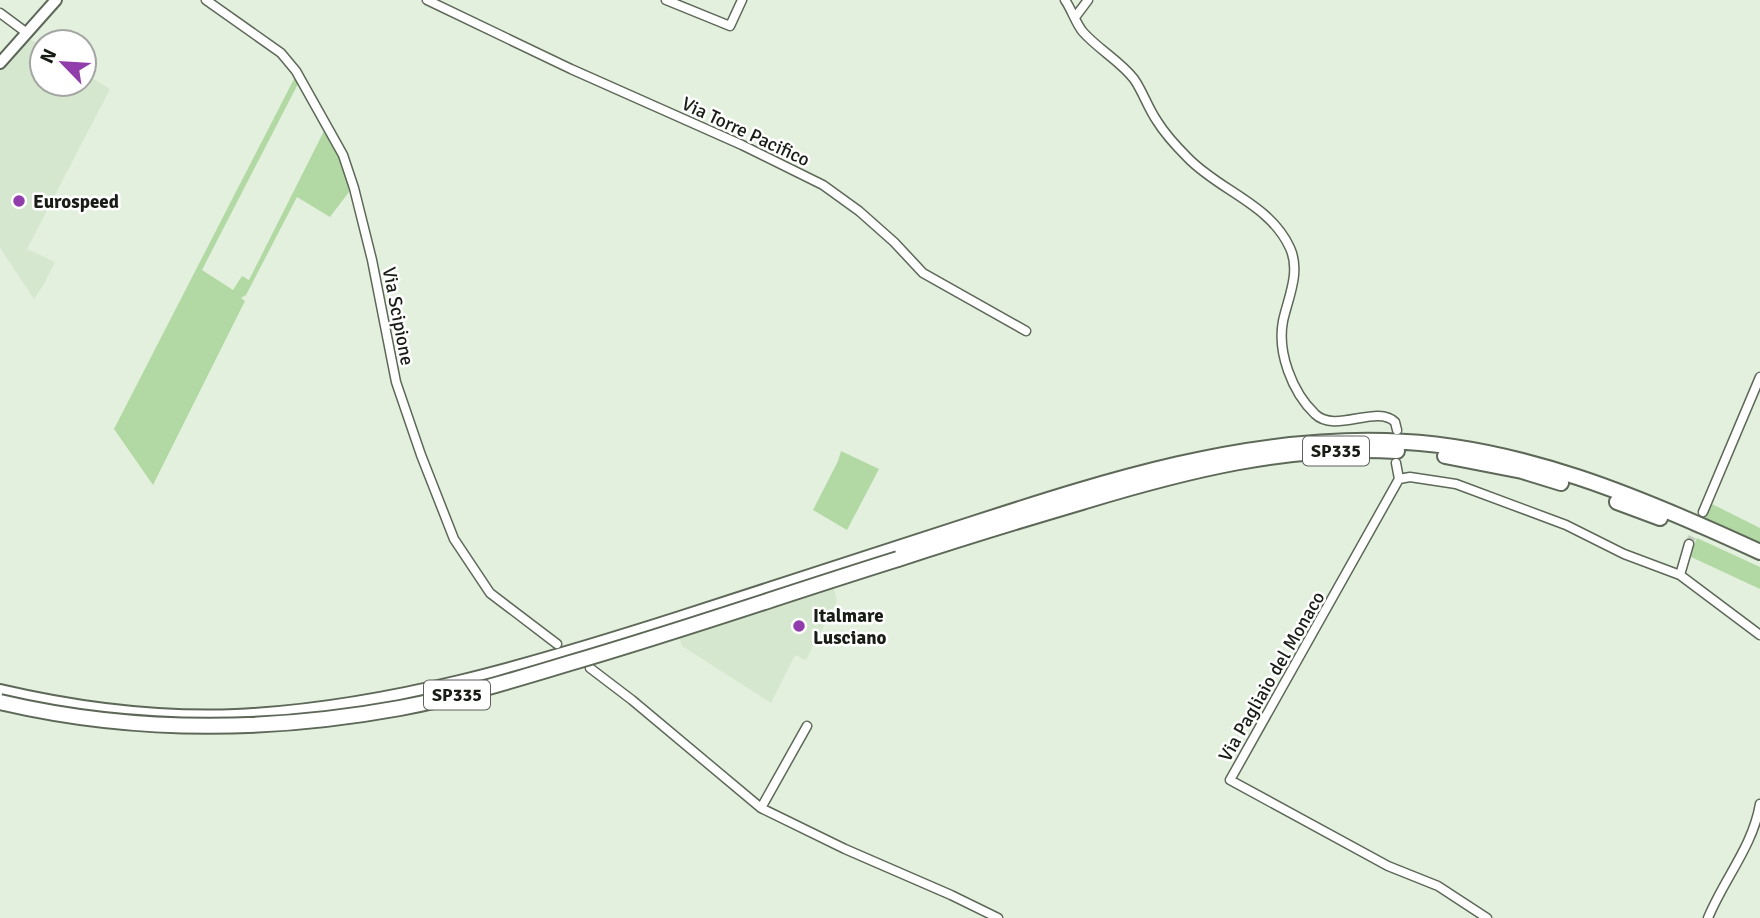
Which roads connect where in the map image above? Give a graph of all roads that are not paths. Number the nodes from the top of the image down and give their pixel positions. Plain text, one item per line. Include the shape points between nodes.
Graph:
1 (56, 0) edge
2 (206, 0) edge
3 (426, 0) edge
4 (666, 0) edge
5 (742, 0) edge
6 (1065, 0) edge
7 (1088, 0) edge
8 (0, 13) edge
9 (1076, 16) junction
10 (27, 33) junction
11 (0, 63) edge
12 (1026, 331) dead end
13 (1759, 382) edge
14 (1397, 430) dead end
15 (1396, 463) dead end
16 (1399, 479) junction
17 (1703, 512) tunnel mouth
18 (1689, 544) tunnel mouth
19 (909, 548) junction
20 (1760, 552) edge
21 (1760, 562) edge
22 (1680, 575) junction
23 (1760, 635) edge
24 (557, 644) dead end
25 (590, 668) dead end
26 (0, 692) edge
27 (0, 702) edge
28 (807, 726) dead end
29 (1760, 804) edge
30 (761, 808) junction
31 (998, 918) edge
32 (1487, 918) edge
33 (1708, 918) edge

1 - 10 main road
2 - 24 street, Via Scipione via 281,53 343,155 372,260 396,382 454,539 490,593
3 - 12 street, Via Torre Pacifico via 823,185 859,211 923,273
4 - 5 street via 730,26
6 - 9 street
7 - 9 street
8 - 10 street
9 - 14 street via 1085,34 1132,76 1158,123 1190,160 1265,214 1284,236 1294,268 1281,337 1283,353 1289,374 1316,416 1327,421 1386,416
10 - 11 main road
13 - 17 street
15 - 16 street
16 - 22 street via 1457,484
16 - 32 street, Via Pagliaio del Monaco via 1230,780 1388,866 1438,886
18 - 22 street
19 - 20 highway, SP335 via 1092,487 1187,461 1317,442 1391,441 1531,463 1646,502
19 - 21 highway, SP335 via 1182,473 1281,455 1394,450 1522,471 1586,490
19 - 26 highway, SP335 via 616,639 395,697 238,717 150,715
19 - 27 highway, SP335, bridge via 609,652 401,708 242,726 167,726 76,717
22 - 23 street
25 - 30 street
28 - 30 street
29 - 33 street via 1754,830
30 - 31 street

